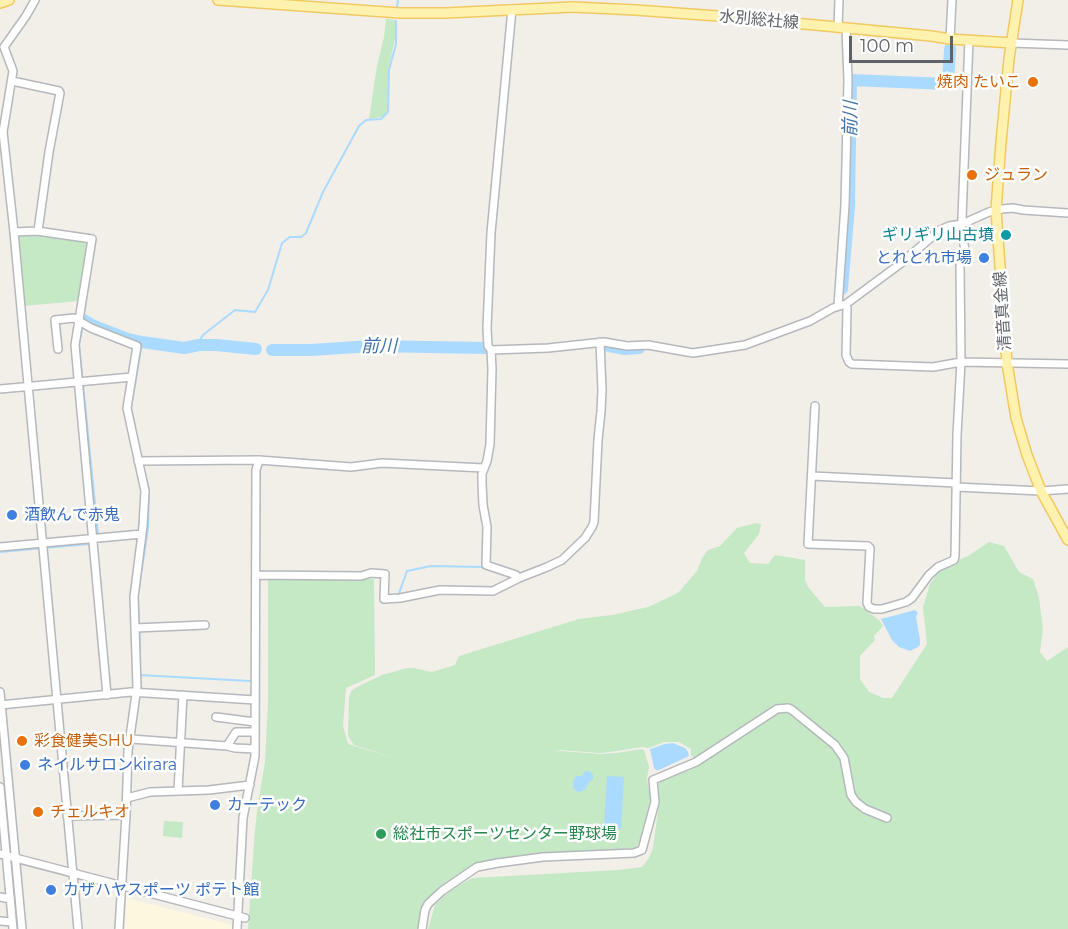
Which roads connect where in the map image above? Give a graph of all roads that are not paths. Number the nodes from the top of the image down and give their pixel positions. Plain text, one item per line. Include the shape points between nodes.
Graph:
1 (9, 0) edge
2 (35, 0) edge
3 (218, 0) edge
4 (839, 0) edge
5 (952, 0) edge
6 (1018, 0) edge
7 (0, 3) edge
8 (296, 3) edge
9 (515, 6) edge
10 (842, 28) junction
11 (950, 39) junction
12 (969, 40) junction
13 (1012, 43) junction
14 (1068, 45) edge
15 (12, 81) junction
16 (2, 133) edge
17 (996, 210) junction
18 (1068, 212) edge
19 (962, 224) junction
20 (38, 231) junction
21 (14, 232) junction
22 (842, 305) junction
23 (82, 322) junction
24 (600, 342) junction
25 (58, 350) dead end
26 (491, 350) junction
27 (962, 362) junction
28 (1007, 363) junction
29 (1068, 364) edge
30 (132, 377) junction
31 (81, 382) junction
32 (28, 386) junction
33 (0, 389) edge
34 (815, 406) dead end
35 (259, 460) junction
36 (140, 461) junction
37 (484, 468) junction
38 (812, 476) junction
39 (956, 485) junction
40 (1068, 489) edge
41 (1041, 490) junction
42 (142, 534) junction
43 (93, 539) junction
44 (1068, 540) edge
45 (43, 546) junction
46 (0, 547) edge
47 (255, 575) junction
48 (516, 575) dead end
49 (205, 625) dead end
50 (138, 628) junction
51 (0, 692) edge
52 (138, 692) junction
53 (107, 695) junction
54 (183, 695) junction
55 (57, 700) junction
56 (255, 700) junction
57 (1, 705) edge
58 (216, 717) dead end
59 (255, 722) junction
60 (255, 732) junction
61 (132, 740) junction
62 (180, 743) junction
63 (226, 746) junction
64 (255, 749) junction
65 (250, 785) junction
66 (0, 787) edge
67 (178, 791) junction
68 (128, 798) junction
69 (126, 815) junction
70 (68, 816) junction
71 (887, 818) dead end
72 (3, 855) edge
73 (15, 858) junction
74 (72, 873) junction
75 (121, 885) junction
76 (0, 897) edge
77 (10, 899) junction
78 (242, 917) junction
79 (0, 921) edge
80 (13, 926) edge
81 (22, 929) edge
82 (78, 929) edge
83 (119, 929) edge
84 (237, 929) edge
85 (422, 929) edge

1 - 7 main road
2 - 15 street via 4,47 13,71
3 - 8 main road, 水別総社線
4 - 10 street
5 - 11 street
6 - 13 main road, 清音真金線
8 - 9 main road, 水別総社線 via 400,13
9 - 10 main road, 水別総社線 via 636,10
9 - 26 street via 491,233 487,328
10 - 11 main road, 水別総社線
10 - 22 street via 848,80
11 - 12 main road, 水別総社線
12 - 13 main road, 水別総社線
12 - 19 street
13 - 14 street
13 - 17 main road, 清音真金線
15 - 16 street
15 - 20 street via 60,93
16 - 21 street
17 - 18 street
17 - 19 street
17 - 28 main road, 清音真金線
19 - 22 street via 940,230
19 - 27 street
20 - 21 street
20 - 23 street via 92,238
21 - 32 street
22 - 24 street via 745,345 693,353
22 - 27 street via 847,308 846,355 852,364 933,367
23 - 25 street via 74,318 56,320
23 - 30 street via 137,346
23 - 31 street via 75,345
24 - 26 street
24 - 47 street via 602,411 594,522 585,538 562,560 493,591 440,590 392,598 384,598 385,574
26 - 37 street via 490,444
27 - 28 street
27 - 39 street
28 - 29 street
28 - 41 main road, 清音真金線 via 1020,434
30 - 31 street
30 - 36 street via 127,408
31 - 32 street
31 - 43 street
32 - 33 street
32 - 45 street
34 - 38 street
35 - 36 street
35 - 37 street via 351,467 382,463
35 - 47 street
36 - 42 street via 145,490
37 - 48 street via 486,565
38 - 39 street
38 - 39 street via 808,544 868,546 867,603 874,609 906,602 938,567 954,560
39 - 41 street
40 - 41 street
41 - 44 main road, 清音真金線
42 - 43 street
42 - 50 street via 134,597
43 - 45 street
43 - 53 street
45 - 46 street
45 - 55 street
47 - 56 street
49 - 50 street
50 - 52 street
51 - 57 street
52 - 53 street
52 - 54 street
52 - 61 street
53 - 55 street
54 - 56 street
54 - 62 street
55 - 57 street
55 - 70 street
56 - 59 street
57 - 73 street
58 - 59 street
59 - 60 street
60 - 63 street via 236,732
60 - 64 street
61 - 62 street
61 - 68 street via 128,752
62 - 63 street
62 - 67 street
63 - 64 street
64 - 65 street
65 - 67 street
65 - 78 street via 243,818
66 - 72 street
67 - 68 street
68 - 69 street
69 - 70 street
69 - 75 street
70 - 74 street
71 - 85 street via 864,808 851,795 844,758 835,745 792,710 777,709 696,762 653,780 655,802 642,850 543,857 477,867 428,904
72 - 73 street
72 - 77 street
73 - 74 street
73 - 81 street
74 - 75 street
74 - 82 street
75 - 78 street
75 - 83 street
76 - 77 street
77 - 80 street
78 - 84 street
79 - 80 street

